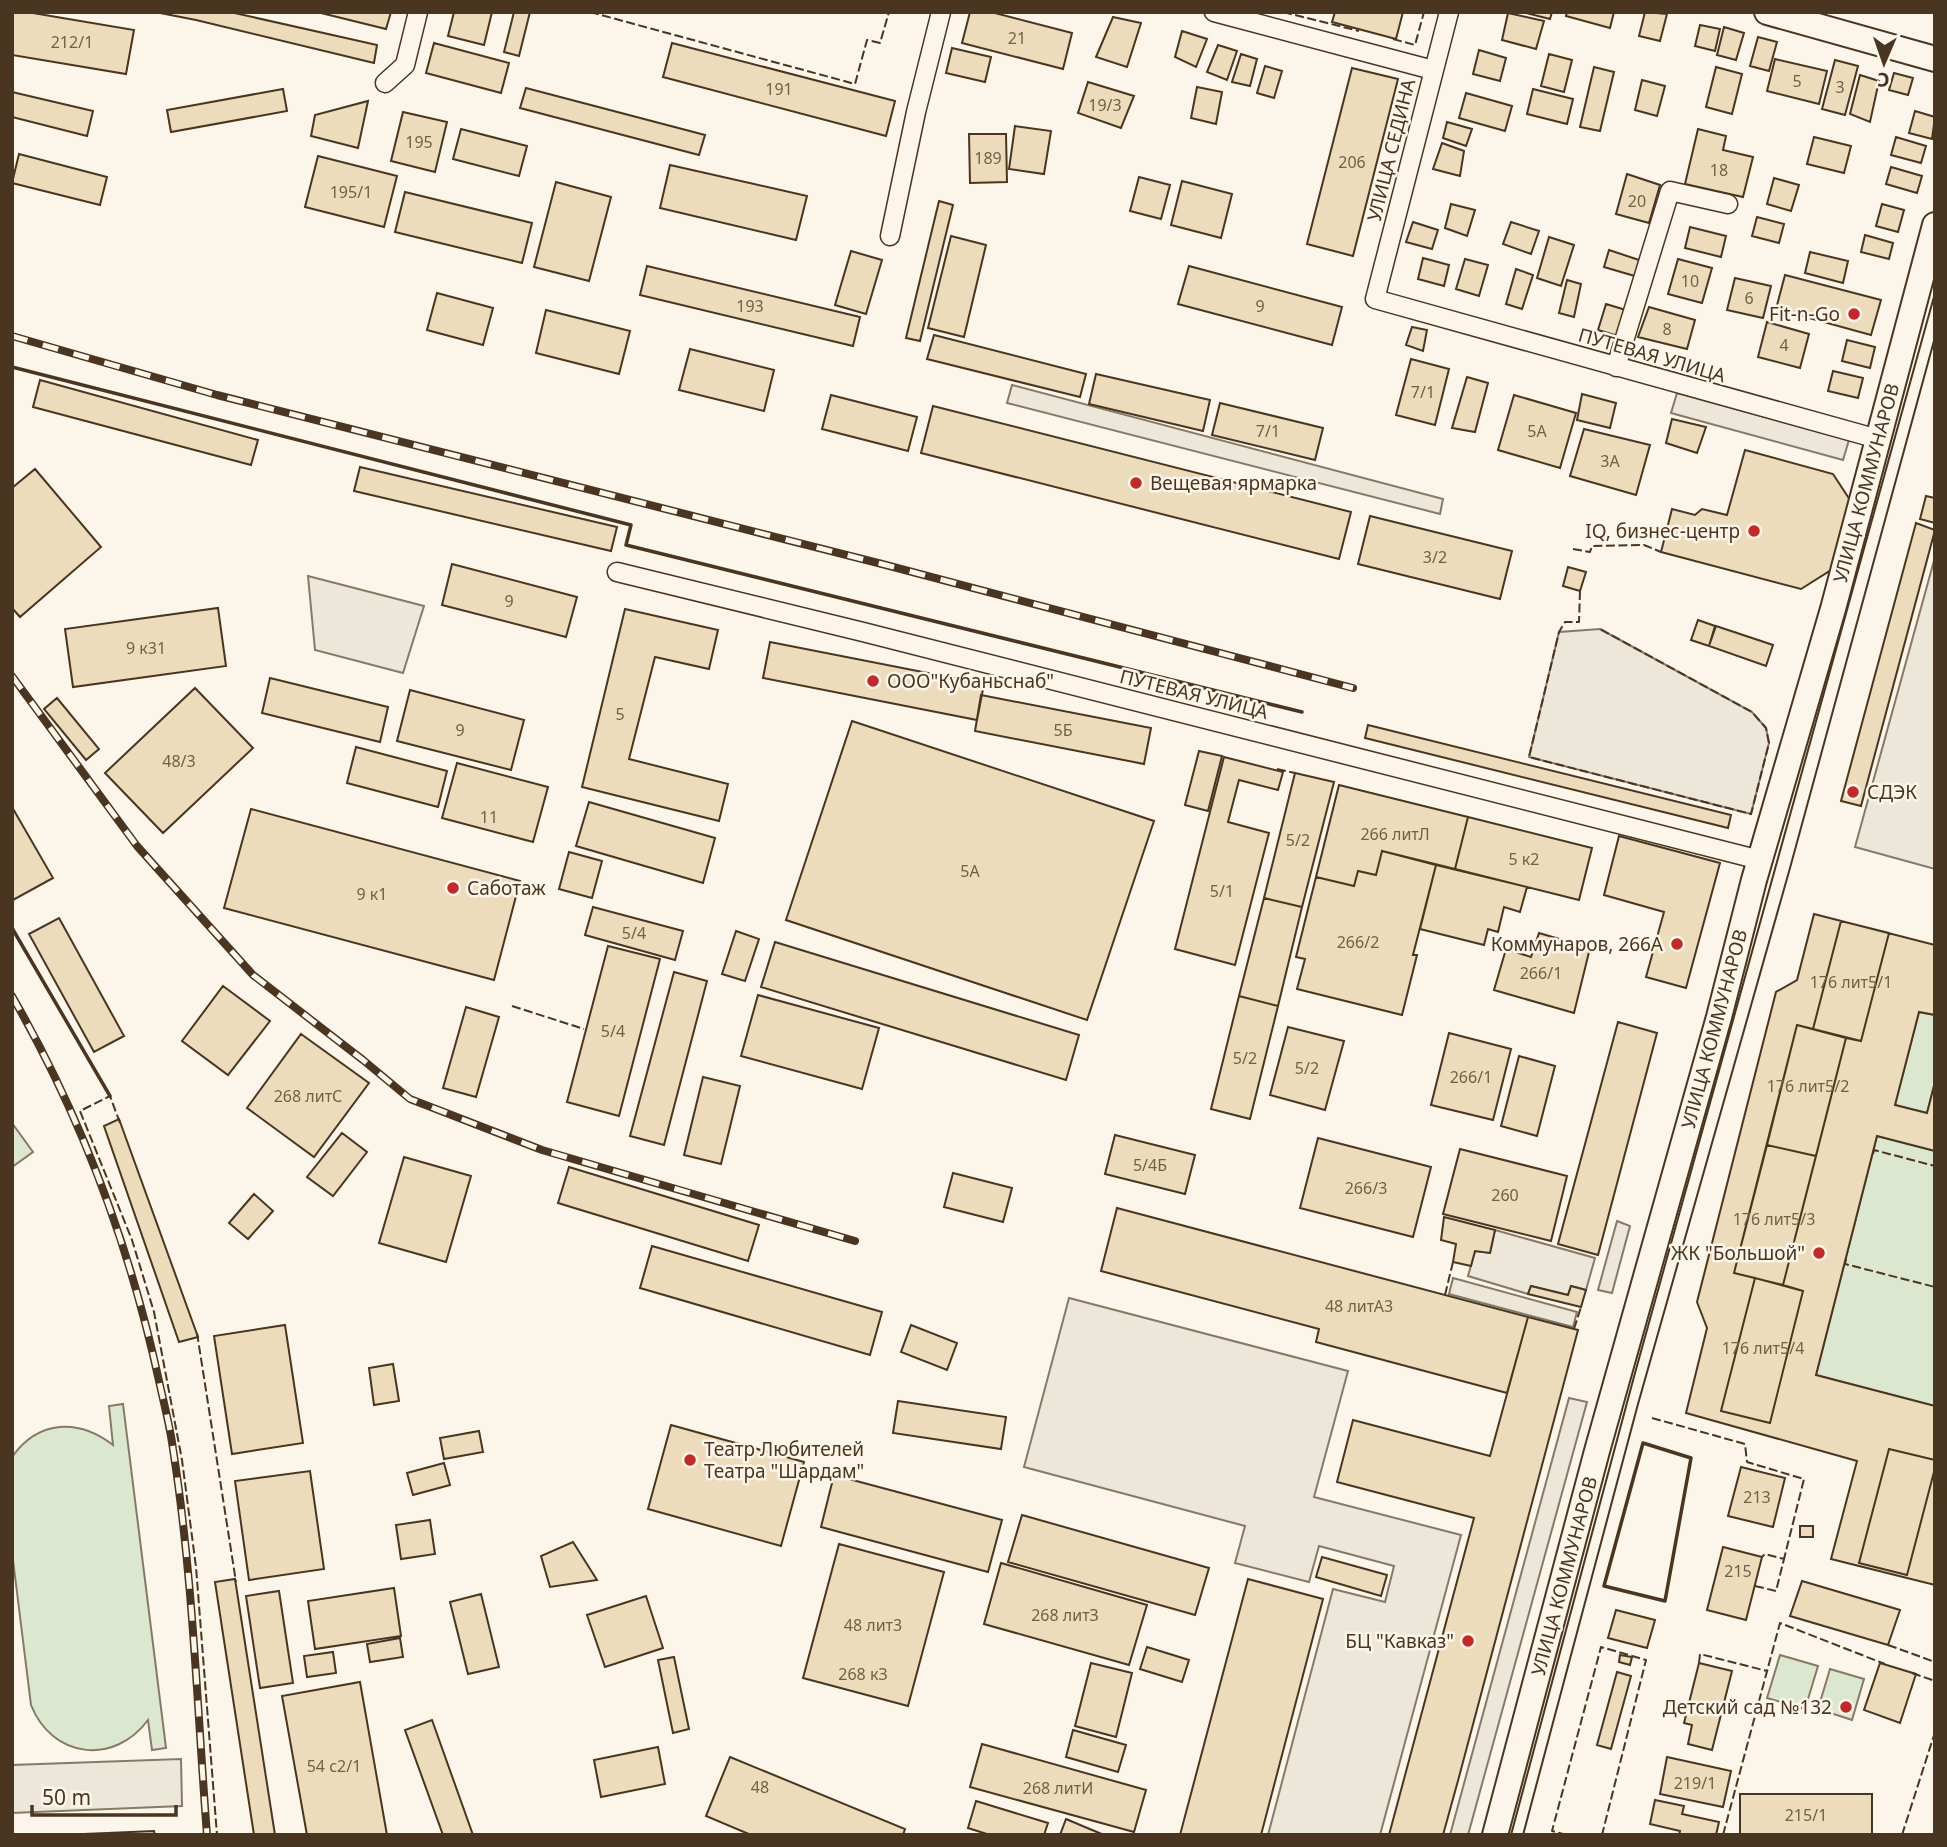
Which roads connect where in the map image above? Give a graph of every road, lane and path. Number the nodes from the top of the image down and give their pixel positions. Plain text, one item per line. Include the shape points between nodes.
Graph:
1 (418, 12) edge
2 (941, 12) edge
3 (1214, 12) edge
4 (1449, 12) edge
5 (1766, 12) edge
6 (1935, 59) edge
7 (1433, 70) junction
8 (385, 83) dead end
9 (1728, 204) dead end
10 (1935, 225) edge
11 (890, 236) dead end
12 (1375, 299) joint
13 (1616, 367) junction
14 (1878, 439) junction
15 (617, 572) dead end
16 (1760, 860) junction
17 (1496, 1835) edge

1 - 8 street via 405,65
2 - 11 street
3 - 7 street
4 - 7 street, УЛИЦА СЕДИНА
5 - 6 main road
7 - 12 street, УЛИЦА СЕДИНА
9 - 13 street via 1670,191
10 - 14 main road, УЛИЦА КОММУНАРОВ
12 - 13 street, ПУТЕВАЯ УЛИЦА
13 - 14 street, ПУТЕВАЯ УЛИЦА
14 - 16 main road, УЛИЦА КОММУНАРОВ
15 - 16 street, ПУТЕВАЯ УЛИЦА
16 - 17 main road, УЛИЦА КОММУНАРОВ

